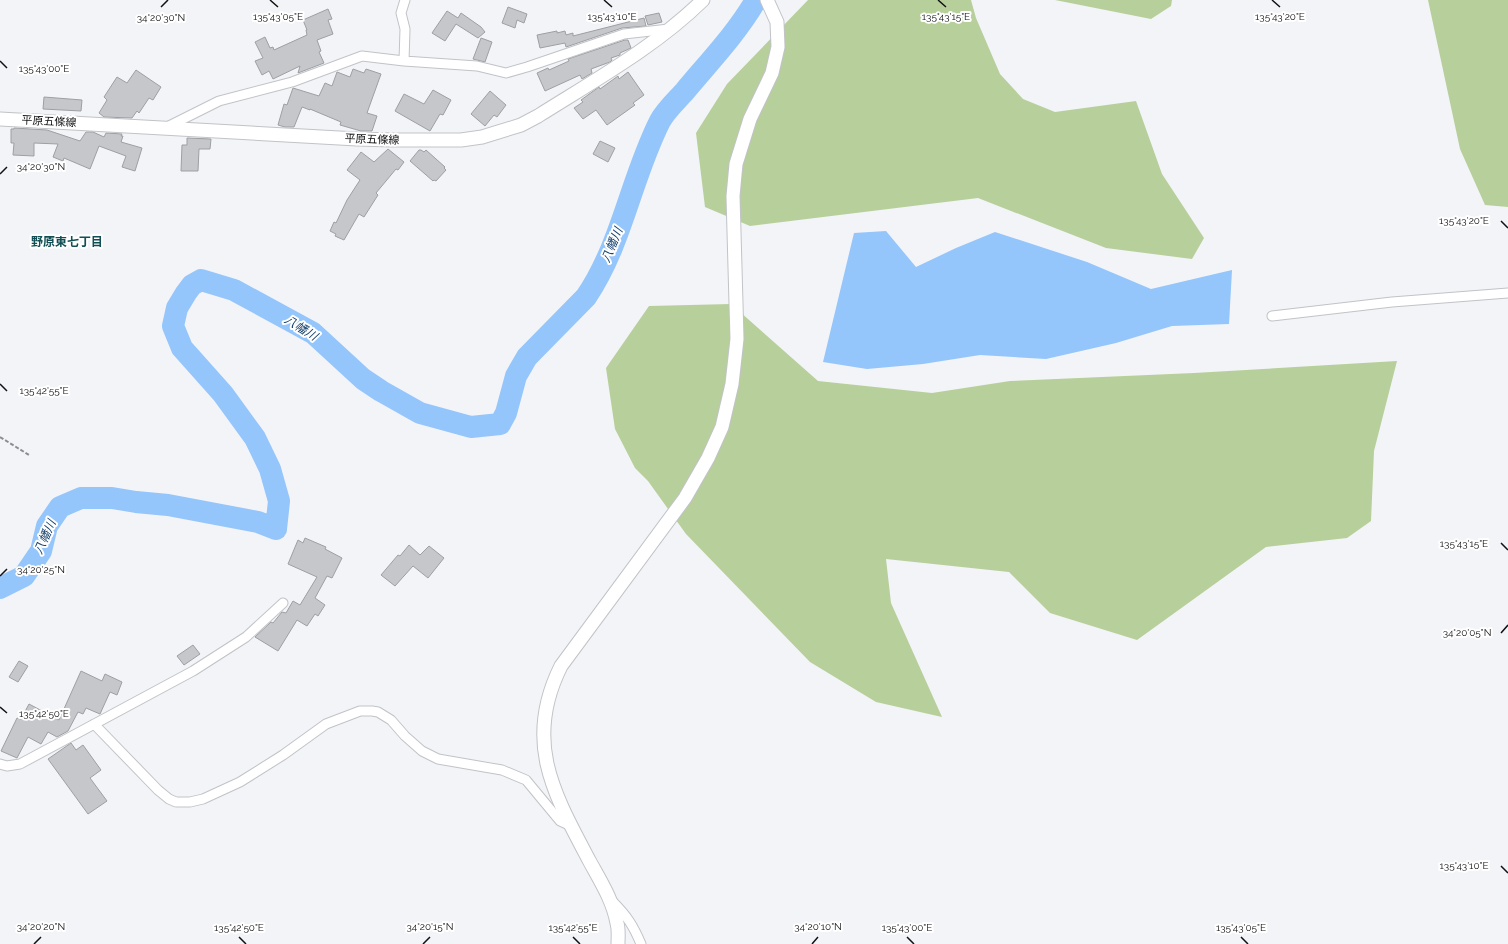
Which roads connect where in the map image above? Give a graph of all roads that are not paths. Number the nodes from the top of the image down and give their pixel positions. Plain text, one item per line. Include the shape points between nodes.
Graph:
1 (405, 0) edge
2 (703, 0) edge
3 (767, 0) edge
4 (673, 28) junction
5 (404, 61) junction
6 (0, 118) edge
7 (166, 128) junction
8 (1508, 293) edge
9 (1272, 316) dead end
10 (283, 603) dead end
11 (94, 724) junction
12 (0, 764) edge
13 (571, 826) junction
14 (611, 900) junction
15 (618, 944) edge
16 (641, 944) edge

1 - 5 street via 401,13 405,29
2 - 4 street, 平原五條線
3 - 13 street via 777,22 778,47 772,73 750,119 736,164 733,196 737,339 732,384 722,427 685,498 561,666 554,680 545,710 544,753 550,779
4 - 5 street via 624,34 506,73 477,66
4 - 7 street, 平原五條線 via 538,116 521,125 482,137 461,140 357,140
5 - 7 street via 362,56 292,82 219,102
6 - 7 street, 平原五條線
8 - 9 street via 1392,302
10 - 11 street via 246,637 231,647 152,694
11 - 12 street via 20,764
11 - 13 street via 158,790 169,799 184,803 203,799 240,782 326,724 360,711 378,712 391,720 422,751 438,759 502,770 526,780 560,821
13 - 14 street
14 - 15 street via 617,924
14 - 16 street via 633,925

